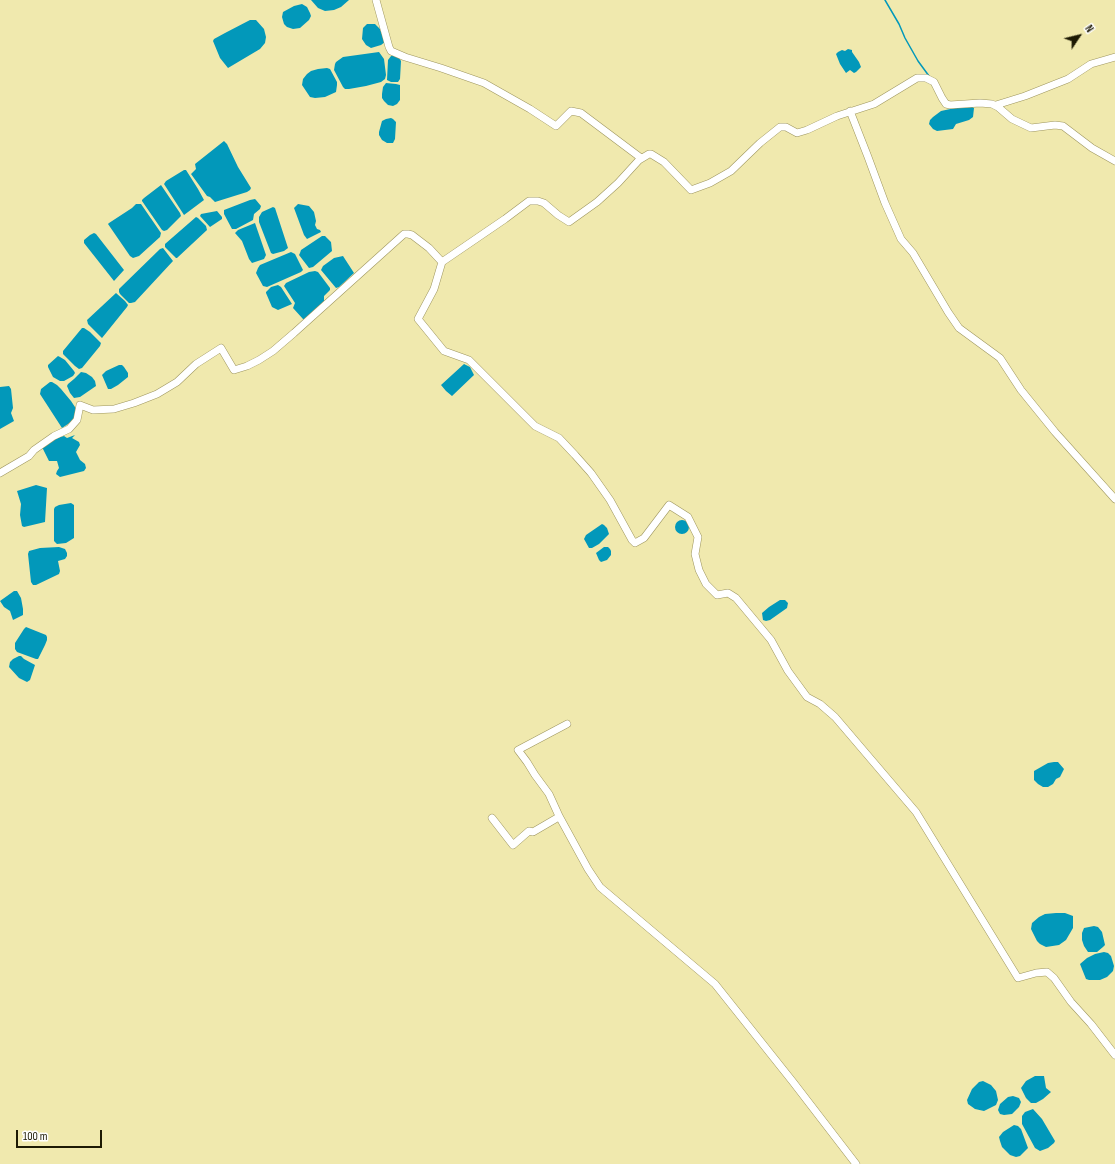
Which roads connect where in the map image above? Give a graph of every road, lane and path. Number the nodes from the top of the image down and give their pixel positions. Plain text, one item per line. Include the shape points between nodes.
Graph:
1 (376, 0) edge
2 (1115, 57) edge
3 (996, 105) junction
4 (850, 111) junction
5 (641, 158) junction
6 (1115, 161) edge
7 (442, 262) junction
8 (0, 473) edge
9 (1115, 499) edge
10 (567, 724) dead end
11 (559, 816) junction
12 (492, 818) dead end
13 (1115, 1055) edge
14 (856, 1164) edge

1 - 5 street via 390,50 484,84 556,126 571,111 581,113
2 - 3 street via 1091,64 1041,90
3 - 4 street via 946,104 934,82 926,78 917,78 874,104
3 - 6 street via 1012,119 1031,128 1063,126 1092,148
4 - 5 street via 797,133 780,127 731,171 691,190 657,157 649,154
4 - 9 street via 901,239 913,253 948,312 959,328 1000,358 1021,390 1055,432
5 - 7 street via 597,202 569,222 544,203 529,201
7 - 8 street via 412,235 404,234 289,338 259,360 234,370 221,348 157,394 114,409 93,410 80,405 77,420 69,429 54,436 29,456
7 - 13 street via 434,289 418,319 444,351 469,360 535,426 559,438 591,473 635,544 644,538 669,505 688,517 698,537 695,554 706,584 717,594 728,593 736,598 771,640 788,671 807,697 820,704 835,718 916,812 1018,978 1047,972
10 - 11 street via 518,750 549,794
11 - 12 street via 532,832 529,831 513,845
11 - 14 street via 600,886 715,984

